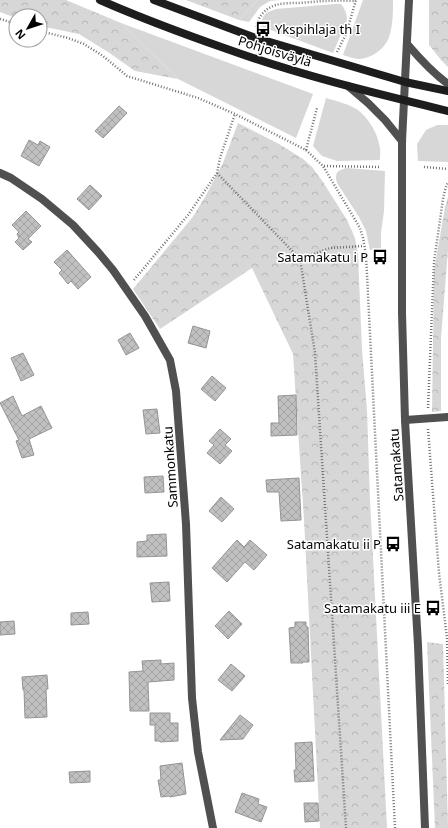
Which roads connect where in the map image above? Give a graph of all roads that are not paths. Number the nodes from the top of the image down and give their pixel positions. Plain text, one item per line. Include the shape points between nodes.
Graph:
1 (100, 0) edge
2 (154, 0) edge
3 (409, 0) edge
4 (408, 45) junction
5 (405, 82) junction
6 (448, 84) edge
7 (347, 85) junction
8 (448, 91) edge
9 (404, 100) junction
10 (448, 111) edge
11 (402, 141) junction
12 (0, 172) edge
13 (448, 417) edge
14 (405, 420) junction
15 (213, 828) edge
16 (426, 828) edge

1 - 7 main road, Pohjoisväylä via 228,50
2 - 5 main road, Pohjoisväylä via 253,37
3 - 4 street, Satamakatu
4 - 5 street, Satamakatu
4 - 6 street
5 - 8 main road, Pohjoisväylä
5 - 9 street, Satamakatu
7 - 9 main road, Pohjoisväylä
7 - 11 street via 385,120
9 - 10 main road, Pohjoisväylä
9 - 11 street, Satamakatu
11 - 14 street, Satamakatu
12 - 15 street, Sammonkatu via 42,199 98,252 145,316 170,360 176,390 186,524 192,698 198,752
13 - 14 street
14 - 16 street, Satamakatu

